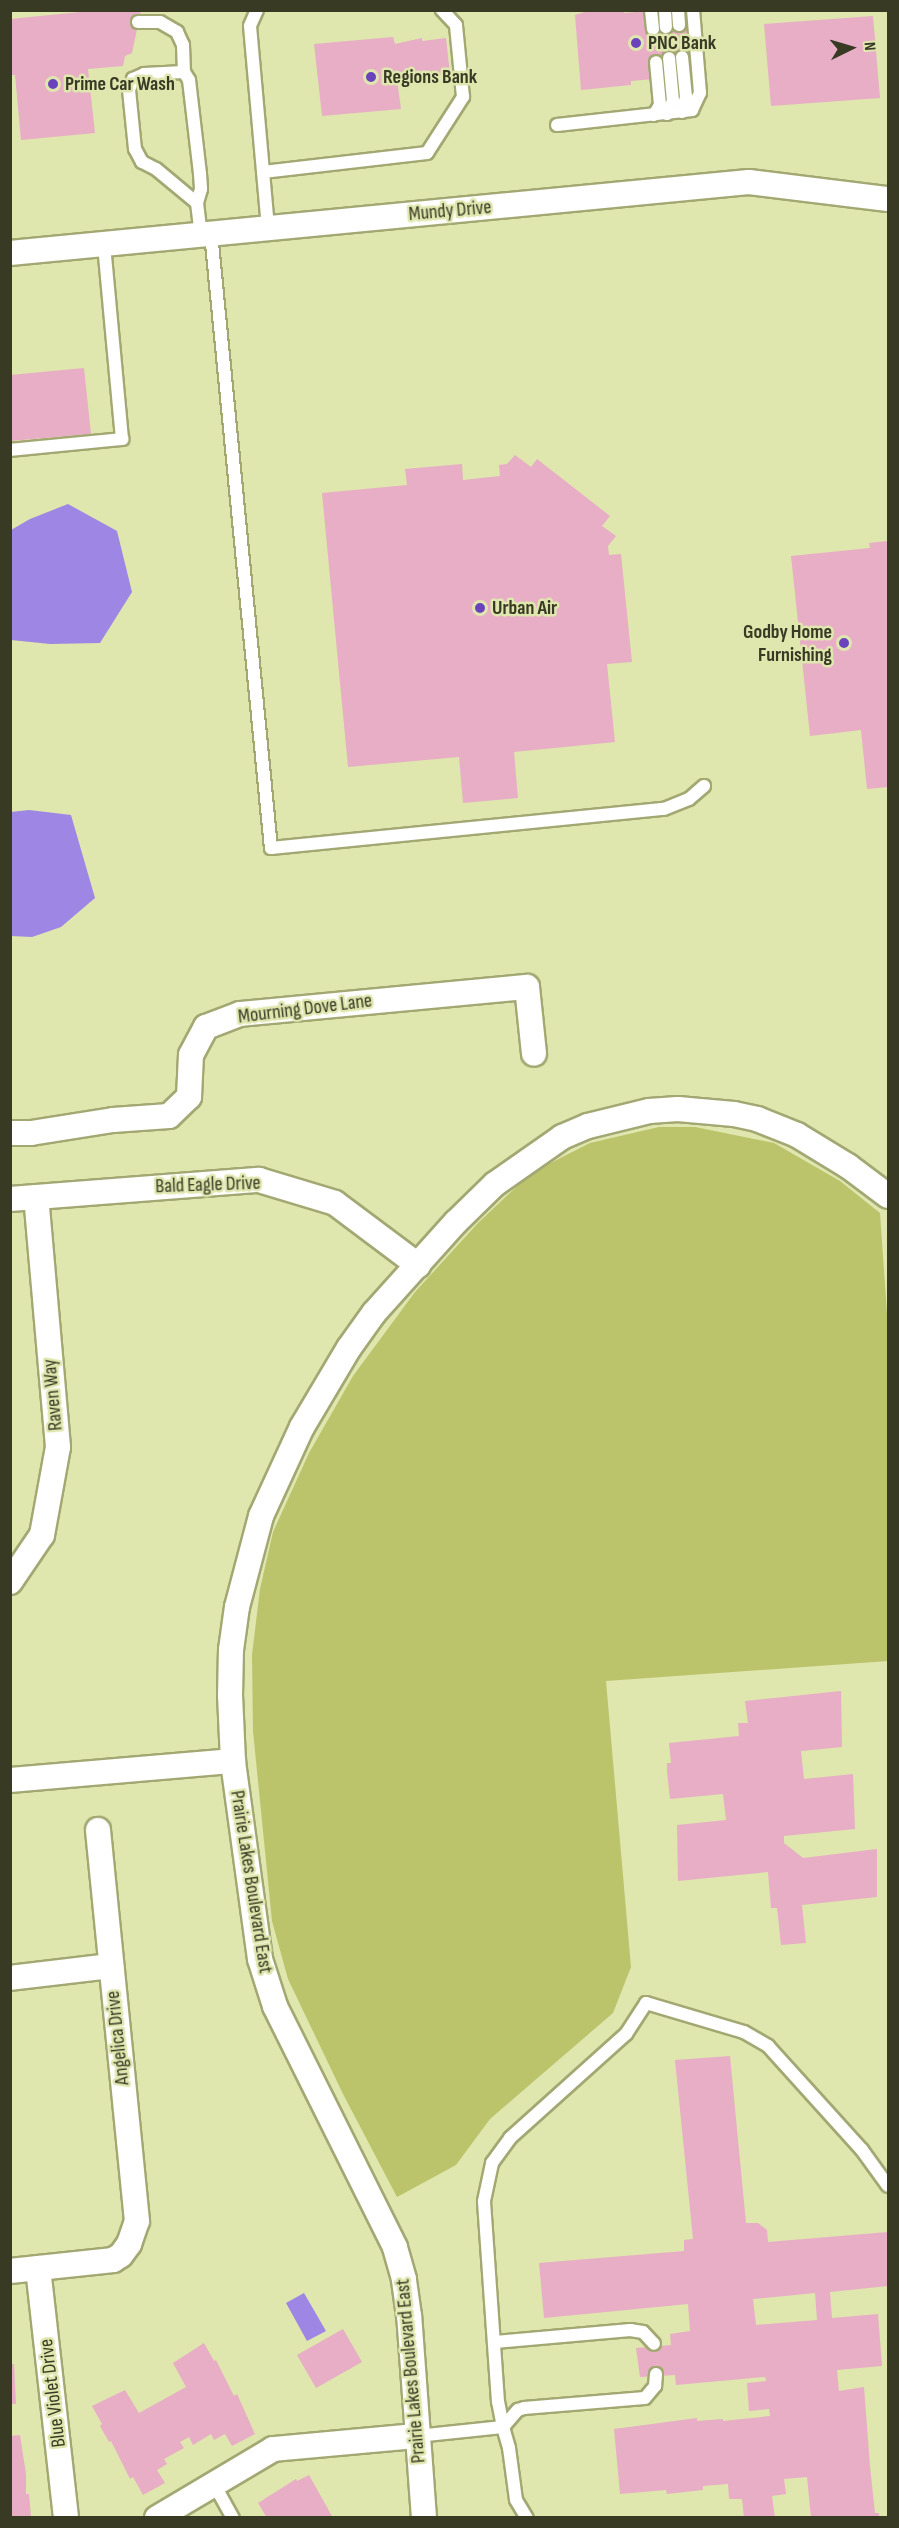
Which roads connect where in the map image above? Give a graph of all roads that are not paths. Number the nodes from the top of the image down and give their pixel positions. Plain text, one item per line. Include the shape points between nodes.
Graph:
1 (257, 10) edge
2 (442, 10) edge
3 (651, 10) edge
4 (665, 10) edge
5 (678, 10) edge
6 (693, 10) edge
7 (138, 22) dead end
8 (679, 26) dead end
9 (666, 27) dead end
10 (653, 29) dead end
11 (682, 57) dead end
12 (669, 58) dead end
13 (656, 62) dead end
14 (184, 72) junction
15 (682, 112) junction
16 (661, 115) junction
17 (557, 125) dead end
18 (263, 172) junction
19 (888, 199) edge
20 (197, 203) junction
21 (268, 228) junction
22 (206, 234) junction
23 (104, 244) junction
24 (10, 253) edge
25 (10, 450) edge
26 (704, 786) dead end
27 (534, 1054) dead end
28 (10, 1133) edge
29 (888, 1196) edge
30 (36, 1197) junction
31 (10, 1199) edge
32 (418, 1265) junction
33 (10, 1582) edge
34 (233, 1761) junction
35 (10, 1780) edge
36 (98, 1830) dead end
37 (111, 1966) junction
38 (10, 1978) edge
39 (888, 2186) edge
40 (38, 2268) junction
41 (10, 2271) edge
42 (495, 2342) junction
43 (654, 2344) dead end
44 (656, 2374) dead end
45 (503, 2427) junction
46 (417, 2436) junction
47 (214, 2484) junction
48 (66, 2517) edge
49 (157, 2517) edge
50 (232, 2517) edge
51 (424, 2517) edge
52 (527, 2517) edge

1 - 18 lane via 250,26
2 - 18 lane via 456,25 463,97 427,153
3 - 10 lane
4 - 9 lane
5 - 8 lane
6 - 15 lane via 700,93 692,110
7 - 14 lane via 160,22 177,32 183,45
11 - 15 lane via 686,97
12 - 16 lane via 673,101
13 - 16 lane
14 - 20 lane via 189,80 200,174
14 - 20 lane via 144,74 133,79 129,90 135,148 142,162
15 - 16 lane
16 - 17 lane
18 - 21 lane
19 - 21 street, Mundy Drive via 749,182
20 - 22 lane
21 - 22 street, Mundy Drive
22 - 23 street, Mundy Drive
22 - 26 lane via 271,848 664,809 689,799
23 - 24 street, Mundy Drive
23 - 25 lane via 122,439
27 - 28 street, Mourning Dove Lane via 527,987 240,1014 206,1027 191,1055 189,1097 169,1116
29 - 32 street, Prairie Lakes Boulevard East via 822,1149 757,1119 708,1110 649,1111 588,1126 543,1148 495,1184
30 - 31 street, Bald Eagle Drive
30 - 32 street, Bald Eagle Drive via 259,1180 335,1203
30 - 33 street, Raven Way via 58,1447 42,1535
32 - 34 street, Prairie Lakes Boulevard East via 374,1313 332,1376 279,1471 261,1516 237,1607 231,1650
34 - 35 street
34 - 46 street, Prairie Lakes Boulevard East via 264,1979 381,2216 405,2279
36 - 37 street, Angelica Drive
37 - 38 street
37 - 40 street, Angelica Drive via 137,2221 129,2244 113,2260
39 - 42 lane via 862,2150 768,2046 744,2032 646,2003 626,2034 510,2138 492,2163 484,2201
40 - 41 street
40 - 48 street, Blue Violet Drive
42 - 43 lane via 630,2330 643,2332
42 - 45 lane
44 - 45 lane via 655,2385 645,2398 524,2408
45 - 46 lane
45 - 52 lane via 516,2500
46 - 47 street via 273,2449
46 - 51 street, Prairie Lakes Boulevard East
47 - 49 street
47 - 50 lane

